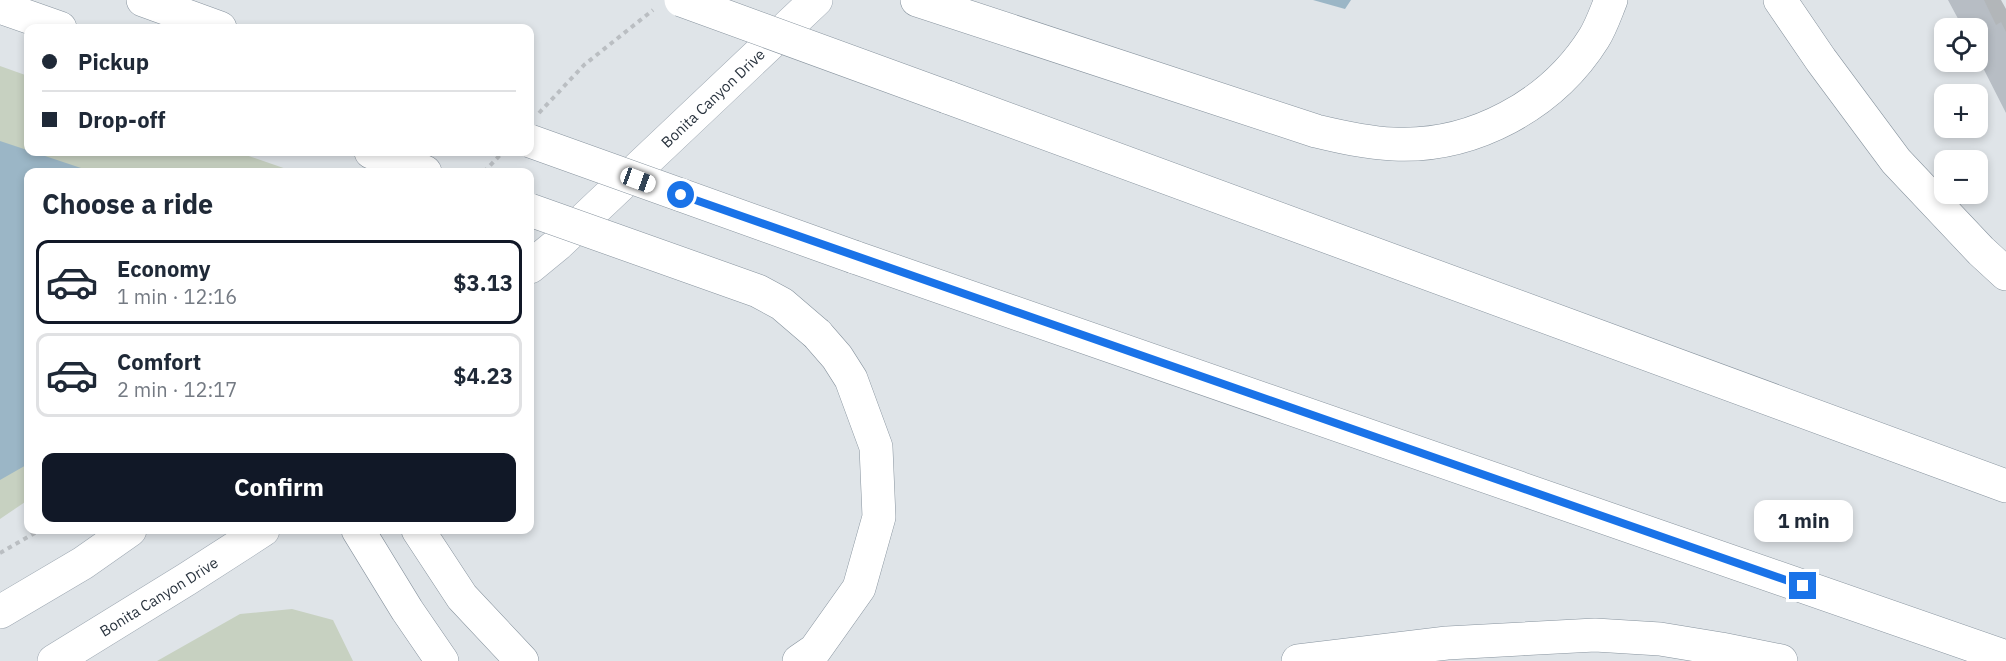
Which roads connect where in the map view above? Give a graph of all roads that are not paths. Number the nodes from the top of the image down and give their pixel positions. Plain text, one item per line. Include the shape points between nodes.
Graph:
1 (143, 0) edge
2 (816, 0) edge
3 (916, 0) edge
4 (1611, 0) edge
5 (1780, 0) edge
6 (669, 4) edge
7 (0, 8) edge
8 (48, 24) edge
9 (209, 24) edge
10 (534, 128) edge
11 (382, 156) edge
12 (413, 168) edge
13 (534, 211) edge
14 (534, 264) edge
15 (2006, 274) edge
16 (2006, 486) edge
17 (124, 534) edge
18 (257, 534) edge
19 (360, 534) edge
20 (421, 534) edge
21 (0, 612) edge
22 (2006, 657) edge
23 (54, 661) edge
24 (442, 661) edge
25 (522, 661) edge
26 (798, 661) edge
27 (1298, 661) edge
28 (1781, 661) edge

1 - 9 main road
2 - 14 main road, Bonita Canyon Drive
3 - 4 main road via 1316,131 1394,144 1438,141 1483,130 1522,110 1575,64 1595,36
5 - 15 main road via 1896,161
6 - 16 main road, bridge via 947,98
7 - 8 main road
10 - 22 main road, bridge via 854,257
11 - 12 main road
13 - 26 main road, bridge via 758,291 782,304 817,334 851,379 876,447 879,517 859,588 815,650
17 - 21 main road
18 - 23 main road, Bonita Canyon Drive
19 - 24 main road
20 - 25 main road via 462,597
27 - 28 main road via 1447,643 1595,635 1660,639

